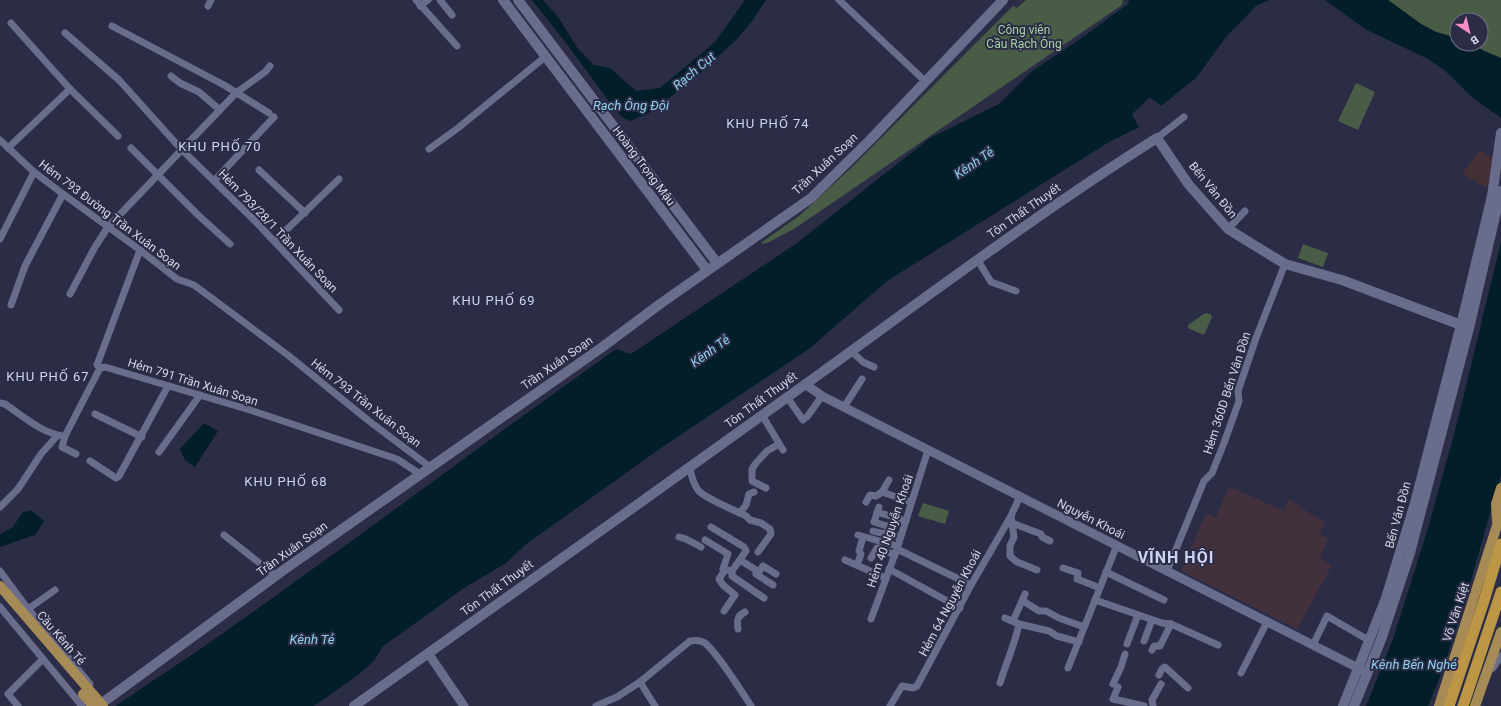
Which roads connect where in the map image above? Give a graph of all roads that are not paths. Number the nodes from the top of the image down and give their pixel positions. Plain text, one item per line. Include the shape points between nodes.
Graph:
1 (428, 0) edge
2 (440, 0) edge
3 (503, 0) edge
4 (518, 0) edge
5 (839, 0) edge
6 (1001, 1) edge
7 (418, 3) edge
8 (452, 15) dead end
9 (11, 23) dead end
10 (112, 26) dead end
11 (65, 34) dead end
12 (457, 46) dead end
13 (556, 49) junction
14 (546, 57) junction
15 (270, 66) dead end
16 (172, 76) dead end
17 (926, 82) junction
18 (70, 89) junction
19 (236, 93) junction
20 (220, 110) junction
21 (1184, 117) dead end
22 (118, 136) dead end
23 (1157, 138) junction
24 (1500, 138) edge
25 (0, 140) edge
26 (8, 148) junction
27 (131, 148) dead end
28 (182, 150) junction
29 (429, 150) dead end
30 (631, 150) junction
31 (622, 158) junction
32 (259, 170) dead end
33 (34, 172) junction
34 (158, 175) junction
35 (339, 179) dead end
36 (214, 181) junction
37 (63, 194) junction
38 (1498, 195) edge
39 (1245, 211) dead end
40 (305, 213) junction
41 (108, 227) junction
42 (1228, 229) junction
43 (0, 239) edge
44 (275, 241) junction
45 (230, 244) dead end
46 (140, 250) junction
47 (978, 259) junction
48 (717, 263) junction
49 (1285, 264) junction
50 (706, 270) junction
51 (1016, 291) dead end
52 (70, 294) dead end
53 (11, 305) dead end
54 (339, 310) dead end
55 (1465, 326) junction
56 (851, 351) junction
57 (289, 356) joint
58 (874, 367) dead end
59 (100, 368) junction
60 (862, 379) dead end
61 (805, 384) junction
62 (168, 386) junction
63 (200, 395) junction
64 (822, 396) junction
65 (787, 397) junction
66 (0, 403) edge
67 (844, 407) junction
68 (95, 414) dead end
69 (762, 415) junction
70 (57, 436) junction
71 (65, 436) junction
72 (142, 437) junction
73 (928, 450) junction
74 (159, 452) dead end
75 (76, 454) dead end
76 (90, 461) dead end
77 (430, 467) junction
78 (690, 467) junction
79 (420, 474) junction
80 (889, 480) dead end
81 (766, 488) dead end
82 (1501, 488) edge
83 (754, 492) dead end
84 (882, 492) junction
85 (1020, 496) junction
86 (866, 502) dead end
87 (911, 502) junction
88 (0, 507) edge
89 (740, 513) junction
90 (1501, 513) edge
91 (1011, 520) junction
92 (906, 521) junction
93 (1498, 525) junction
94 (711, 527) dead end
95 (874, 531) dead end
96 (888, 533) junction
97 (224, 535) dead end
98 (679, 537) dead end
99 (900, 537) junction
100 (705, 540) dead end
101 (1050, 541) dead end
102 (1501, 544) edge
103 (1117, 545) junction
104 (701, 547) dead end
105 (896, 550) junction
106 (758, 552) dead end
107 (871, 558) dead end
108 (740, 560) junction
109 (845, 560) dead end
110 (857, 565) junction
111 (1063, 568) dead end
112 (889, 569) junction
113 (1037, 570) dead end
114 (0, 571) edge
115 (728, 571) junction
116 (1167, 571) junction
117 (758, 572) junction
118 (1106, 572) junction
119 (776, 574) dead end
120 (276, 576) junction
121 (886, 578) junction
122 (971, 584) junction
123 (773, 585) dead end
124 (0, 586) edge
125 (1100, 588) junction
126 (56, 590) dead end
127 (1501, 592) edge
128 (0, 596) edge
129 (764, 598) dead end
130 (1095, 600) junction
131 (1164, 600) dead end
132 (0, 607) edge
133 (960, 608) junction
134 (28, 609) junction
135 (724, 610) dead end
136 (745, 612) dead end
137 (1138, 615) junction
138 (1005, 618) dead end
139 (871, 619) dead end
140 (1152, 620) junction
141 (1267, 622) junction
142 (1016, 623) junction
143 (1172, 624) junction
144 (1084, 627) junction
145 (738, 629) dead end
146 (1501, 632) edge
147 (1144, 641) dead end
148 (1370, 641) junction
149 (1079, 642) junction
150 (1126, 644) dead end
151 (1218, 645) dead end
152 (1313, 645) junction
153 (1152, 650) dead end
154 (428, 653) junction
155 (1125, 654) dead end
156 (1501, 656) edge
157 (43, 659) junction
158 (1068, 668) dead end
159 (1358, 668) junction
160 (1487, 671) junction
161 (1368, 672) junction
162 (1241, 673) dead end
163 (1159, 675) dead end
164 (640, 682) junction
165 (1000, 682) dead end
166 (1161, 684) dead end
167 (1188, 688) dead end
168 (102, 704) edge
169 (18, 706) edge
170 (82, 706) edge
171 (93, 706) edge
172 (354, 706) edge
173 (464, 706) edge
174 (596, 706) edge
175 (655, 706) edge
176 (751, 706) edge
177 (890, 706) edge
178 (1144, 706) edge
179 (1153, 706) edge
180 (1343, 706) edge
181 (1354, 706) edge
182 (1439, 706) edge
183 (1449, 706) edge
184 (1463, 706) edge
185 (1475, 706) edge

1 - 7 street
2 - 8 street
3 - 14 main road, Hoàng Trọng Mậu
4 - 13 main road, Hoàng Trọng Mậu
5 - 17 street
6 - 17 main road, Trần Xuân Soạn
7 - 12 street
9 - 18 street
10 - 19 street
11 - 28 street, Hẻm 793/28/1 Trần Xuân Soạn via 119,80
13 - 14 main road
13 - 30 main road, Hoàng Trọng Mậu
14 - 29 street
14 - 31 main road, Hoàng Trọng Mậu
15 - 19 street
16 - 20 street via 199,92
17 - 48 main road, Trần Xuân Soạn via 811,198
18 - 22 street
18 - 26 street
19 - 20 street
19 - 36 street via 271,115
20 - 28 street
21 - 23 street, Tôn Thất Thuyết
23 - 42 main road, Bến Vân Đồn via 1189,185
23 - 47 main road, Tôn Thất Thuyết via 1098,175
24 - 38 main road, Bến Vân Đồn
25 - 26 street, Hẻm 793 Đường Trần Xuân Soạn
26 - 33 street, Hẻm 793 Đường Trần Xuân Soạn
27 - 34 street
28 - 34 street
28 - 36 street, Hẻm 793/28/1 Trần Xuân Soạn
30 - 31 main road
30 - 48 main road, Hoàng Trọng Mậu
31 - 50 main road, Hoàng Trọng Mậu
32 - 40 street
33 - 37 street, Hẻm 793 Đường Trần Xuân Soạn
33 - 43 street
34 - 41 street
34 - 45 street
35 - 40 street
36 - 44 street, Hẻm 793/28/1 Trần Xuân Soạn
37 - 41 street, Hẻm 793 Đường Trần Xuân Soạn
37 - 53 street via 25,266
38 - 55 main road, Bến Vân Đồn
39 - 42 street
40 - 44 street
41 - 46 street, Hẻm 793 Đường Trần Xuân Soạn
41 - 52 street
42 - 49 main road, Bến Vân Đồn
44 - 54 street, Hẻm 793/28/1 Trần Xuân Soạn
46 - 57 street, Hẻm 793 Đường Trần Xuân Soạn via 176,279 194,285
46 - 59 street via 97,365
47 - 51 street via 991,282
47 - 56 main road, Tôn Thất Thuyết
48 - 50 main road, Trần Xuân Soạn
49 - 55 main road, Bến Vân Đồn via 1342,280
49 - 116 street, Hẻm 360D Bến Vân Đồn via 1238,391 1239,401 1224,444 1212,473 1204,481
50 - 77 main road, Trần Xuân Soạn via 601,348
55 - 148 main road, Bến Vân Đồn via 1399,557
55 - 161 main road, Bến Vân Đồn via 1410,553 1394,606
56 - 58 street via 863,362
56 - 61 main road, Tôn Thất Thuyết
57 - 77 street, Hẻm 793 Trần Xuân Soạn
59 - 62 street, Hẻm 791 Trần Xuân Soạn via 105,367
59 - 71 street
60 - 67 street
61 - 64 street, Nguyễn Khoái
61 - 65 main road, Tôn Thất Thuyết
62 - 63 street, Hẻm 791 Trần Xuân Soạn
62 - 72 street
63 - 74 street
63 - 79 street, Hẻm 791 Trần Xuân Soạn via 397,459
64 - 65 street via 805,419
64 - 67 street, Nguyễn Khoái
65 - 69 main road, Tôn Thất Thuyết
66 - 70 street
67 - 73 street, Nguyễn Khoái
68 - 72 street
69 - 78 main road, Tôn Thất Thuyết
69 - 81 street via 781,447 762,455 752,469 752,481
70 - 71 street
70 - 88 street via 41,454 18,489
71 - 75 street via 62,447
72 - 76 street via 116,478
73 - 85 street, Nguyễn Khoái
73 - 87 street, Hẻm 40 Nguyễn Khoái
77 - 79 main road, Trần Xuân Soạn
78 - 89 street via 691,477 699,492
78 - 154 main road, Tôn Thất Thuyết
79 - 120 main road, Trần Xuân Soạn
80 - 84 street
82 - 93 main road, Võ Văn Kiệt via 1496,504
83 - 89 street via 749,494
84 - 86 street via 876,496 870,495
84 - 87 street
85 - 91 street, Hẻm 64 Nguyễn Khoái
85 - 103 street, Nguyễn Khoái
87 - 92 street, Hẻm 40 Nguyễn Khoái
89 - 106 street via 750,520 762,523 770,530
90 - 93 main road, Võ Văn Kiệt
91 - 101 street
91 - 113 street via 1014,537 1010,546 1010,556 1017,562
91 - 122 street, Hẻm 64 Nguyễn Khoái
92 - 96 street via 878,509 874,522 887,526 890,530
92 - 99 street, Hẻm 40 Nguyễn Khoái
93 - 182 main road, Võ Văn Kiệt
94 - 108 street via 744,547 746,551
95 - 96 street
96 - 99 street
97 - 120 street
98 - 104 street
99 - 105 street, Hẻm 40 Nguyễn Khoái
100 - 115 street via 728,554 723,569
102 - 183 highway, Võ Văn Kiệt
103 - 116 street, Nguyễn Khoái
103 - 118 street
105 - 107 street via 877,548
105 - 110 street via 860,536 861,554
105 - 112 street, Hẻm 40 Nguyễn Khoái
105 - 122 street
108 - 115 street
108 - 117 street
109 - 110 street
110 - 121 street
111 - 125 street via 1078,573 1077,579
112 - 121 street, Hẻm 40 Nguyễn Khoái
112 - 133 street
114 - 134 street
115 - 129 street
115 - 135 street via 719,579 735,595
116 - 141 street, Nguyễn Khoái
117 - 119 street via 763,566
117 - 123 street via 756,574
118 - 125 street
118 - 131 street
120 - 168 main road, Trần Xuân Soạn
121 - 139 street, Hẻm 40 Nguyễn Khoái
122 - 133 street, Hẻm 64 Nguyễn Khoái
124 - 168 main road, Cầu Kênh Tẻ
125 - 130 street
126 - 134 street
127 - 184 highway
128 - 171 main road, Cầu Kênh Tẻ
130 - 137 street
130 - 144 street
132 - 157 street
133 - 177 street, Hẻm 64 Nguyễn Khoái via 917,686 902,686
134 - 168 street
136 - 145 street via 739,615
137 - 140 street
137 - 150 street
138 - 142 street
140 - 143 street
140 - 147 street
141 - 152 street, Nguyễn Khoái
141 - 162 street
142 - 144 street via 1024,598 1039,611 1046,611
142 - 149 street
142 - 165 street via 1016,637
143 - 151 street
143 - 153 street via 1160,646 1154,646
144 - 149 street
146 - 160 main road
148 - 152 street via 1327,616
148 - 159 main road, Bến Vân Đồn
149 - 158 street
152 - 159 street, Nguyễn Khoái
154 - 172 main road, Tôn Thất Thuyết
154 - 173 street
155 - 178 street via 1113,699
156 - 160 street via 1493,668
157 - 169 street via 8,694
157 - 170 street
159 - 161 street, Nguyễn Khoái
159 - 180 main road, Bến Vân Đồn
160 - 185 main road
161 - 181 main road, Bến Vân Đồn
163 - 167 street via 1165,667
164 - 174 street via 617,697
164 - 175 street
164 - 176 street via 690,641 697,640 713,652
166 - 179 street via 1152,700

